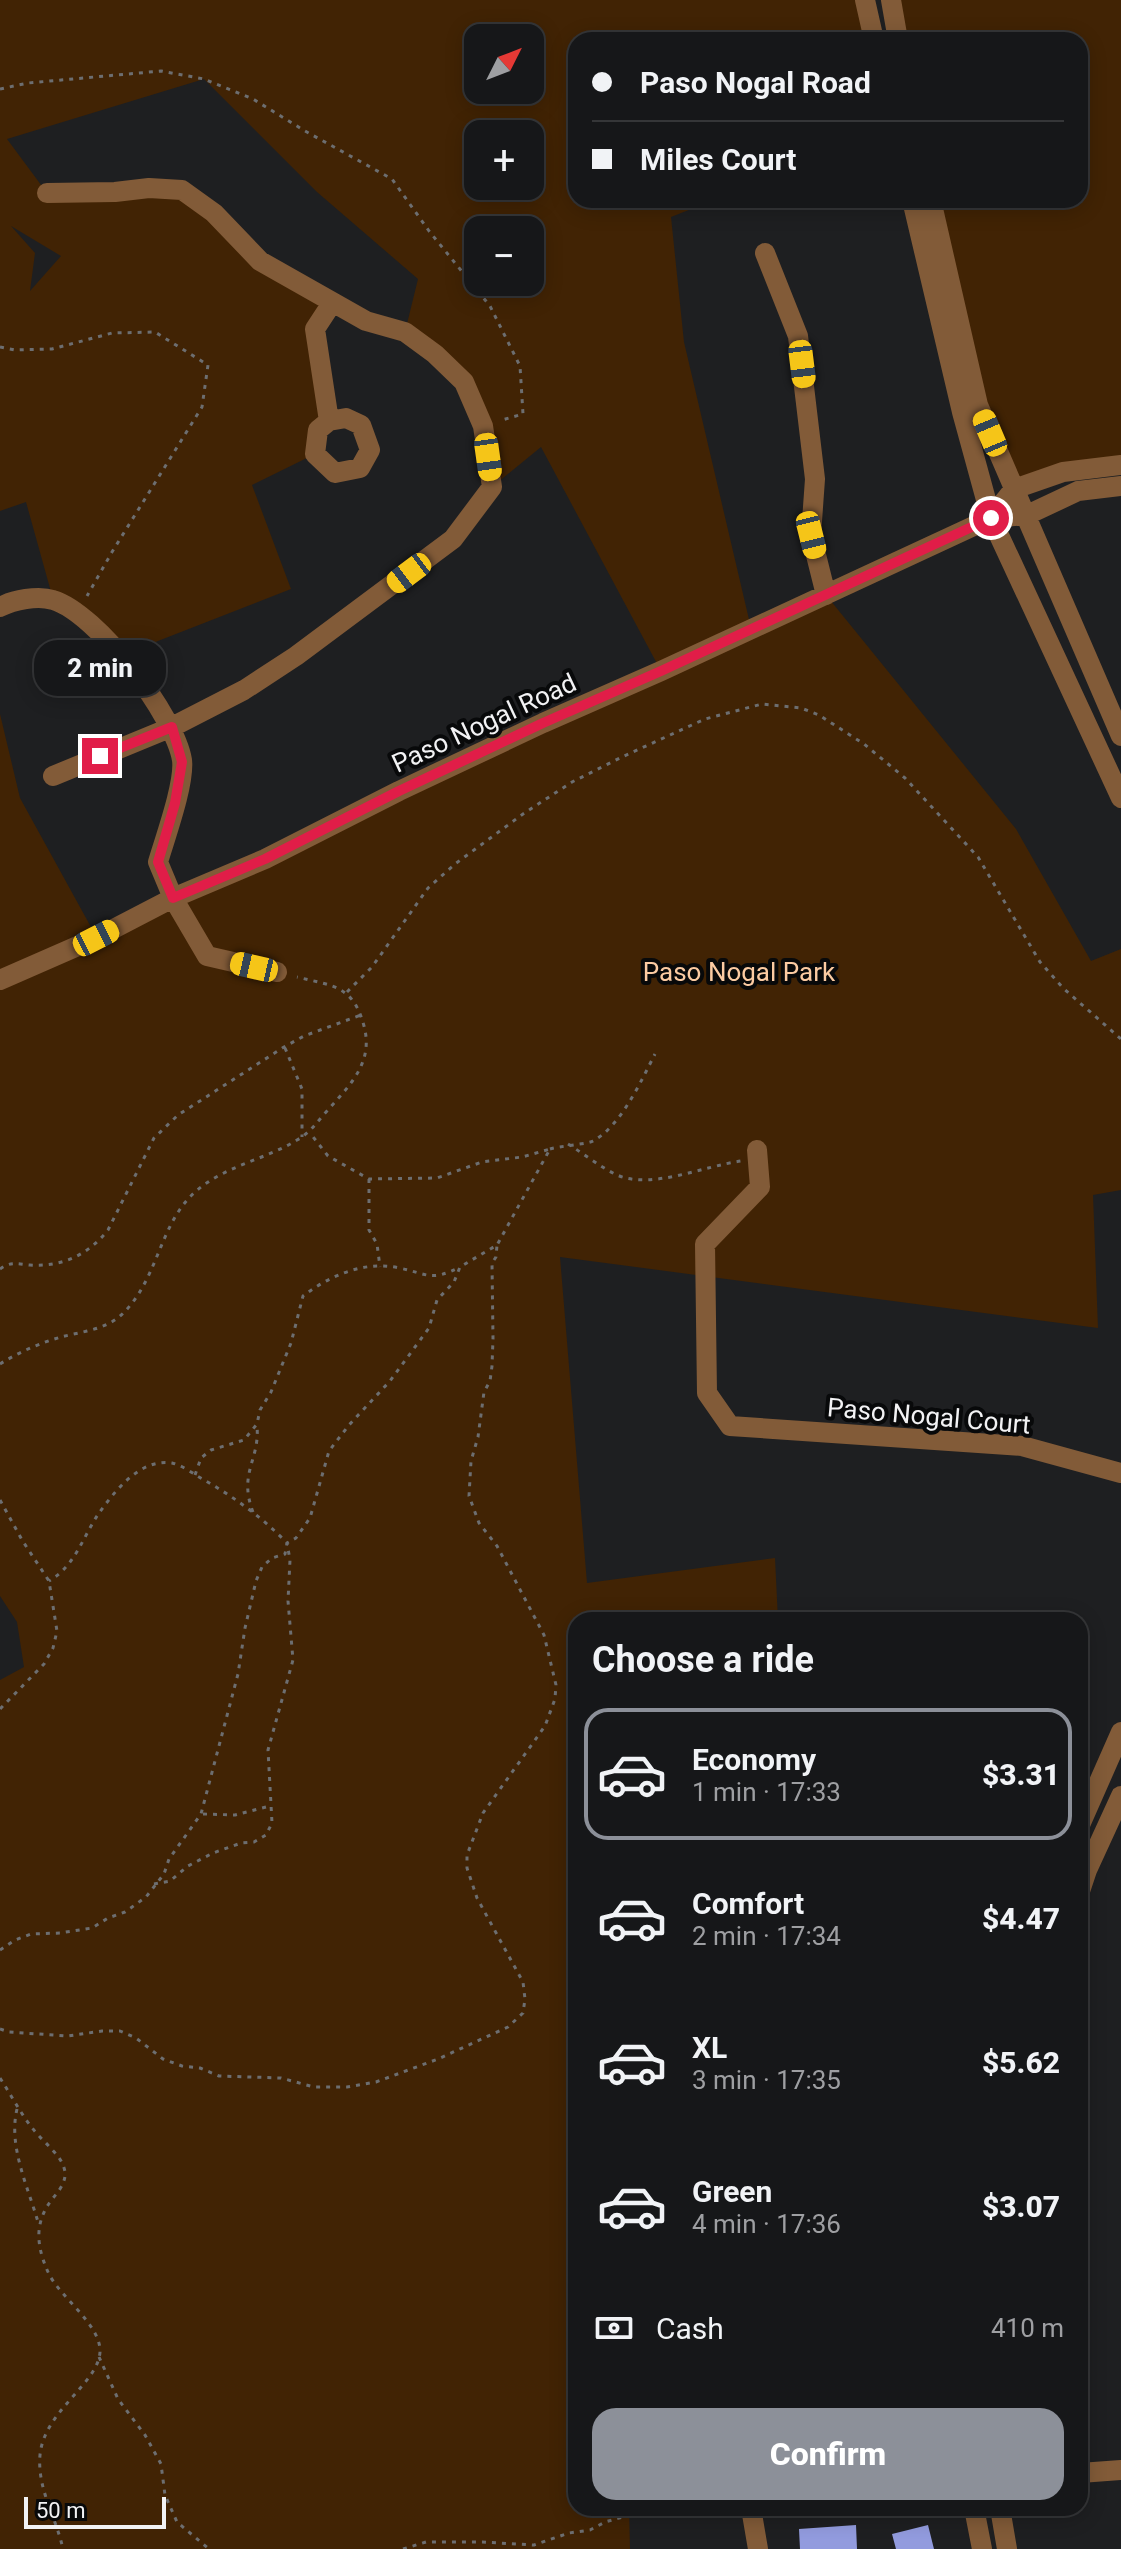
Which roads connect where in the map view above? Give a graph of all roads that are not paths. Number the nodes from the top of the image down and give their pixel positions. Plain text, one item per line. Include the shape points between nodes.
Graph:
1 (865, 0) edge
2 (891, 0) edge
3 (872, 32) edge
4 (897, 32) edge
5 (47, 193) dead end
6 (914, 208) edge
7 (933, 208) edge
8 (765, 253) dead end
9 (332, 303) junction
10 (329, 421) dead end
11 (1121, 465) edge
12 (1121, 486) edge
13 (1014, 489) junction
14 (1027, 515) junction
15 (991, 518) junction
16 (826, 595) junction
17 (0, 607) edge
18 (172, 727) junction
19 (1121, 736) edge
20 (53, 776) dead end
21 (1121, 798) edge
22 (173, 898) junction
23 (277, 972) road end
24 (0, 980) edge
25 (757, 1154) road end
26 (1121, 1473) edge
27 (1121, 1732) edge
28 (1121, 1796) edge
29 (1088, 1807) edge
30 (1088, 1859) edge
31 (1121, 2470) edge
32 (1088, 2472) edge
33 (752, 2516) edge
34 (976, 2516) edge
35 (1001, 2516) edge
36 (758, 2549) edge
37 (982, 2549) edge
38 (1007, 2549) edge

1 - 3 street
2 - 4 street
5 - 9 street via 182,190 214,213 260,261
6 - 15 street
7 - 13 street via 978,405
8 - 16 street via 798,336 815,479 811,535
9 - 10 street via 315,329
9 - 18 street via 366,321 405,332 464,382 483,426 492,487 453,539 296,656
11 - 13 street via 1063,472
12 - 14 street via 1078,491
13 - 14 street
13 - 15 street
14 - 15 street
14 - 19 street
15 - 16 street, Paso Nogal Road
15 - 21 street
16 - 22 street, Paso Nogal Road
17 - 18 street via 14,599 53,599 78,614 122,655
18 - 20 street
18 - 22 street via 182,762 158,862
22 - 23 street via 207,956
22 - 24 street, Paso Nogal Road
25 - 26 street, Paso Nogal Court via 760,1187 705,1244 707,1393 730,1426 1022,1446
27 - 29 street
28 - 30 street
31 - 32 street
33 - 36 street
34 - 37 street
35 - 38 street

